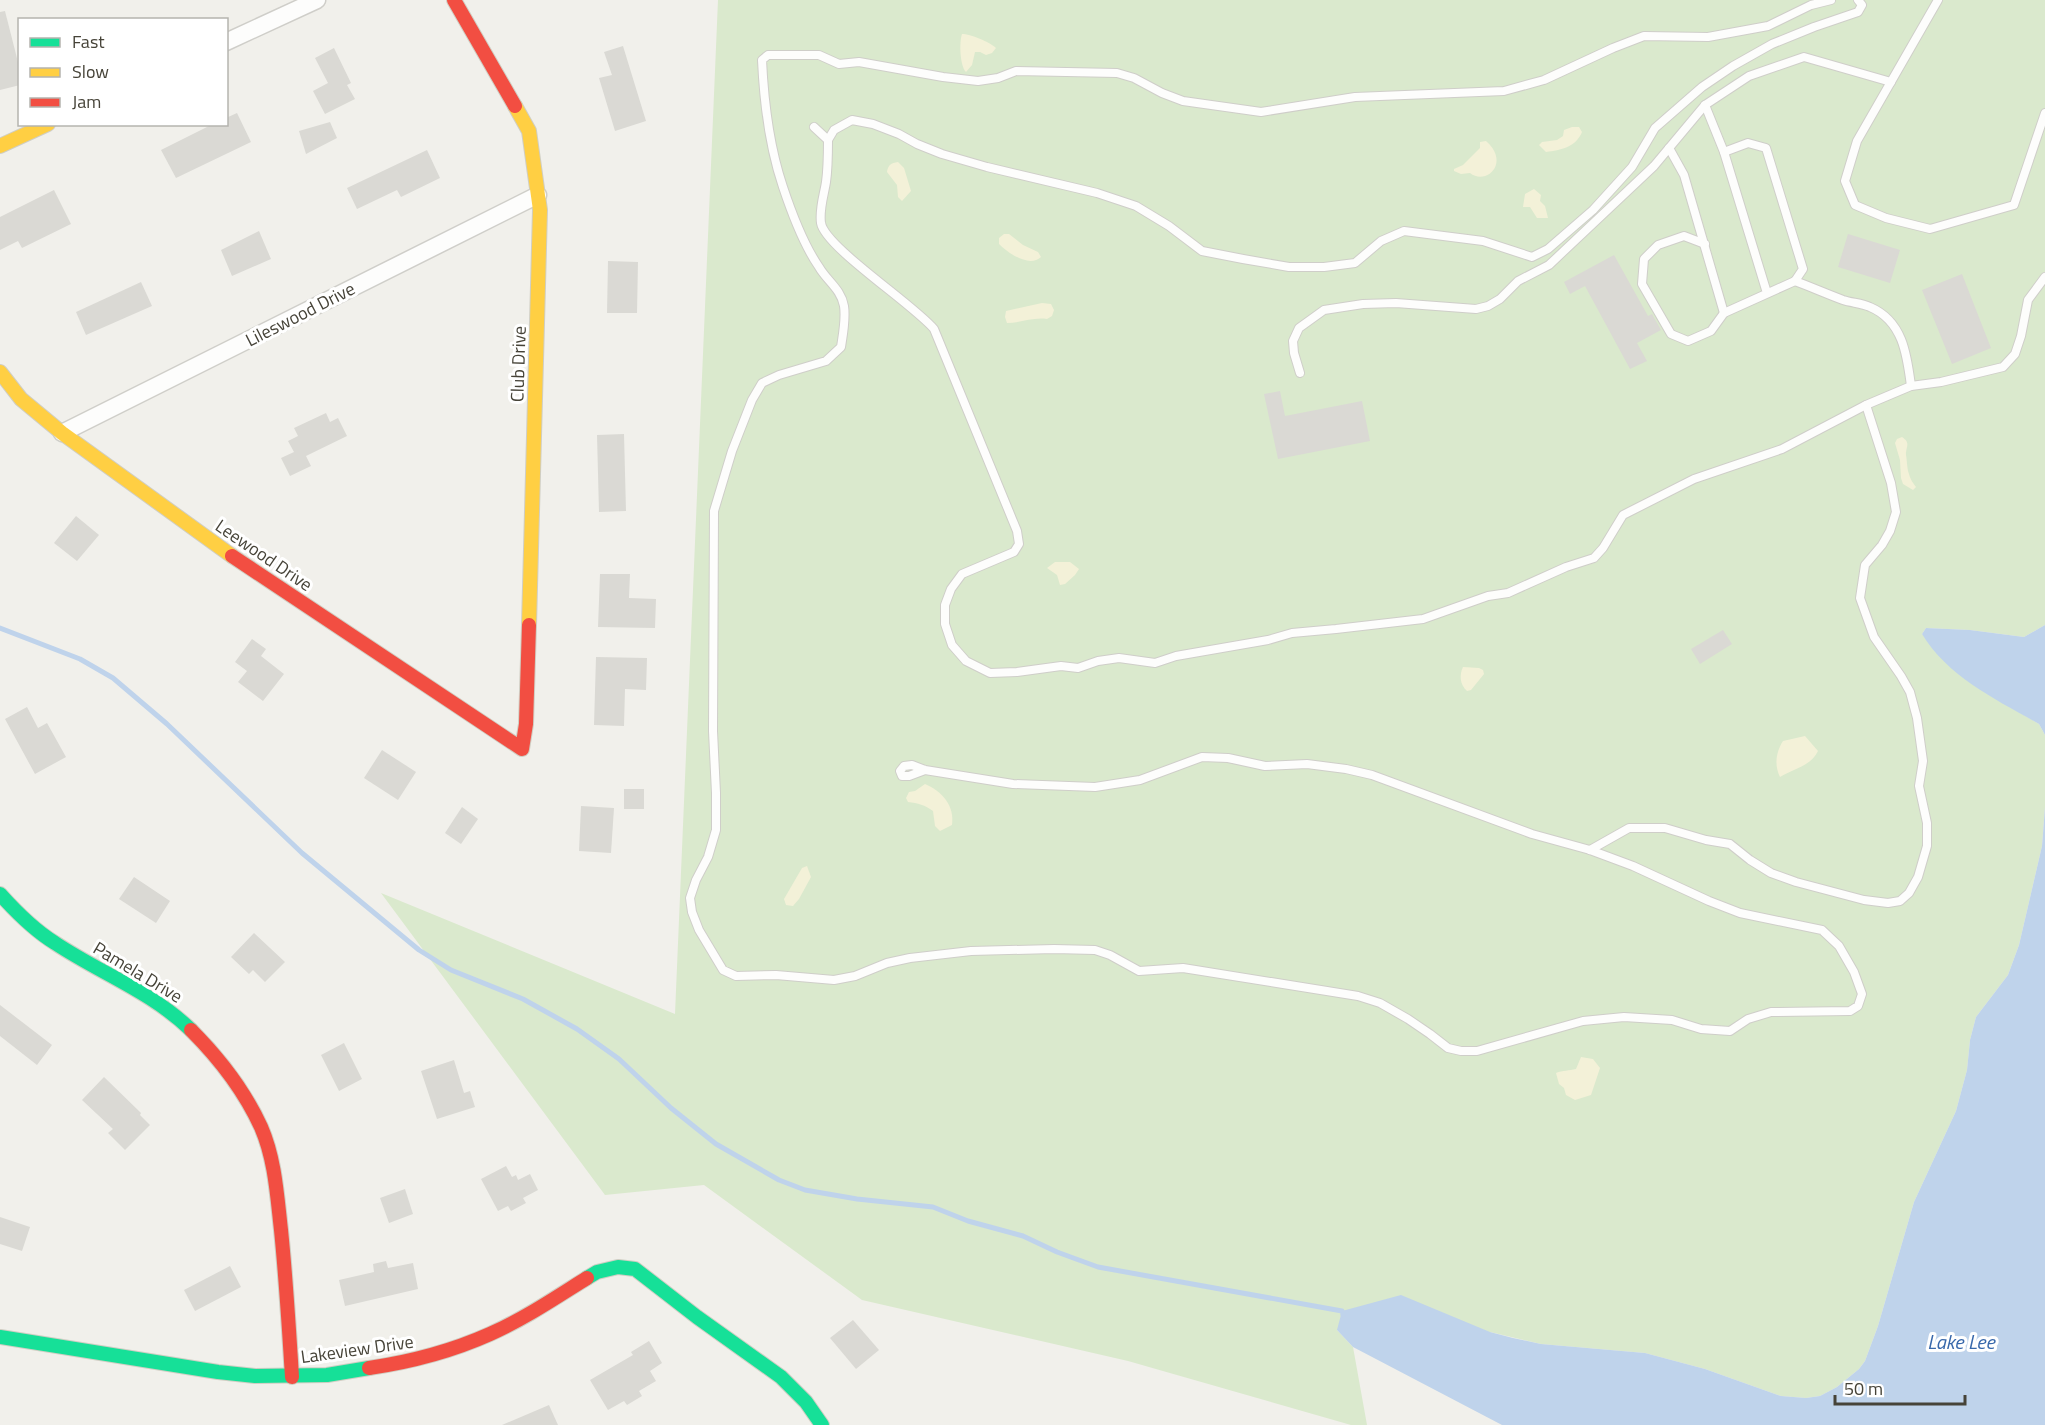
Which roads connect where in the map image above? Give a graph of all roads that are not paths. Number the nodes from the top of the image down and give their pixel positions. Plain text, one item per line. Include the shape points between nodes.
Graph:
1 (317, 0) edge
2 (454, 0) edge
3 (1831, 0) edge
4 (1858, 0) edge
5 (1938, 0) edge
6 (228, 41) edge
7 (1891, 82) junction
8 (1705, 105) junction
9 (2045, 113) edge
10 (44, 126) edge
11 (814, 127) dead end
12 (828, 140) junction
13 (0, 147) edge
14 (1669, 148) junction
15 (1724, 152) junction
16 (538, 195) junction
17 (1705, 244) junction
18 (2045, 277) edge
19 (1795, 281) junction
20 (1767, 293) junction
21 (1724, 313) junction
22 (0, 372) edge
23 (1300, 373) dead end
24 (1911, 386) junction
25 (1866, 405) junction
26 (62, 433) junction
27 (522, 749) joint
28 (925, 770) dead end
29 (1590, 850) junction
30 (0, 894) edge
31 (0, 1337) edge
32 (292, 1377) junction
33 (822, 1425) edge

1 - 6 street
2 - 16 street, Club Drive via 529,131
3 - 29 lane via 1811,5 1768,26 1708,37 1644,36 1544,80 1504,91 1355,96 1261,112 1183,101 1117,73 1016,71 978,81 860,62 838,64 819,55 768,54 762,60 768,127 783,187 819,268 841,296 844,328 841,347 826,361 762,382 732,451 714,511 716,830 690,898 699,930 723,970 736,976 834,980 910,958 971,951 1095,950 1139,971 1183,968 1358,996 1380,1003 1448,1048 1461,1051 1477,1051 1583,1020 1672,1020 1701,1029 1730,1031 1748,1019 1770,1012 1850,1011 1858,1006 1862,994 1854,972 1839,946 1822,930 1740,913
4 - 12 lane via 1862,5 1858,12 1772,44 1702,87 1655,128 1632,167 1593,210 1548,249 1532,257 1483,241 1404,231 1381,241 1355,263 1289,267 1202,250 1136,206 942,154 873,124 852,120 834,130
5 - 7 lane
7 - 8 lane via 1804,57 1749,76
7 - 9 lane via 1857,141 1845,181 1855,205 1930,229 2014,205
8 - 14 lane
8 - 15 lane
10 - 13 street
11 - 12 lane
12 - 25 lane via 821,208 823,229 934,329 1017,531 1019,544 1014,552 962,574 945,605 945,624 952,645 966,661 990,673 1078,668 1119,658 1155,663 1292,633 1423,619 1508,593 1594,558 1623,515 1694,478 1782,449
14 - 17 lane via 1684,175
14 - 23 lane via 1549,265 1518,281 1488,306 1476,309 1396,303 1324,310 1299,328 1293,341
15 - 19 lane via 1748,143 1766,148 1803,269
15 - 20 lane
16 - 26 street, Lileswood Drive
16 - 27 street, Club Drive
17 - 21 lane
17 - 21 lane via 1684,236 1658,245 1644,259 1642,284 1671,334 1688,341 1711,331
18 - 24 lane via 2028,300 2015,354 2003,367
19 - 20 lane
19 - 24 lane via 1882,313 1897,328
20 - 21 lane
22 - 26 street, Leewood Drive via 21,399
24 - 25 lane
25 - 29 lane via 1891,483 1896,512 1890,531 1865,565 1860,598 1874,637 1910,692 1923,761 1919,786 1927,823 1927,846 1909,893 1900,901 1888,903 1796,882 1757,865 1730,844 1665,828 1629,828
26 - 27 street, Leewood Drive via 245,565
28 - 29 lane via 1013,784 1095,787 1140,780 1202,757 1266,766 1327,766 1372,775 1532,834
30 - 32 street, Pamela Drive via 9,907 50,942 169,1008 214,1052 243,1096 267,1144 275,1174
31 - 32 street, Lakeview Drive via 218,1372
32 - 33 street, Lakeview Drive via 359,1370 430,1356 490,1334 597,1272 618,1267 634,1269 650,1279 781,1377

